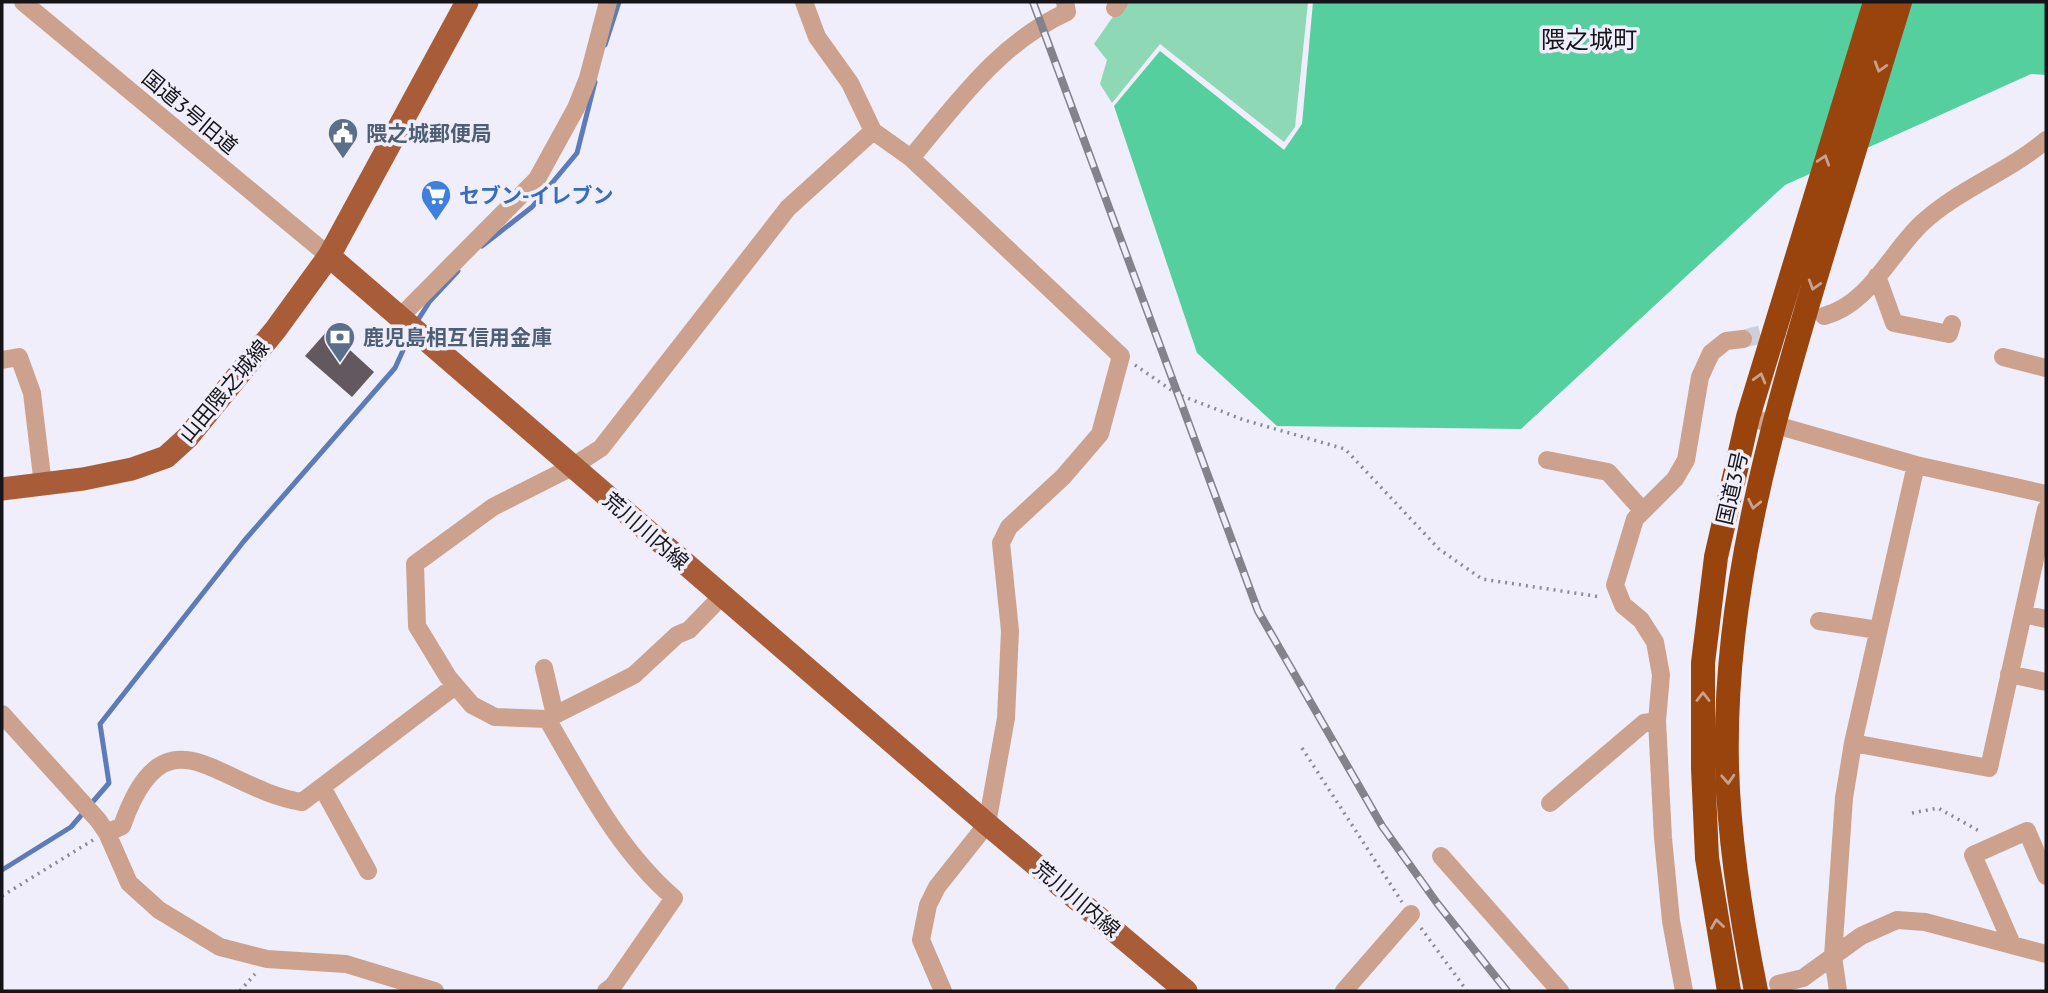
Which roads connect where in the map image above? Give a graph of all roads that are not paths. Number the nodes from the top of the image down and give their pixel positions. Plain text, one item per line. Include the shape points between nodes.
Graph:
1 (23, 2) edge
2 (467, 2) edge
3 (608, 2) edge
4 (804, 2) edge
5 (1065, 2) edge
6 (1875, 2) edge
7 (1900, 2) edge
8 (873, 131) junction
9 (2046, 140) edge
10 (911, 158) junction
11 (328, 256) junction
12 (1877, 276) junction
13 (1824, 316) dead end
14 (1952, 324) dead end
15 (408, 325) junction
16 (1743, 339) tunnel mouth
17 (2003, 357) dead end
18 (10, 358) edge
19 (2046, 369) edge
20 (1748, 417) junction
21 (1772, 423) junction
22 (1547, 460) dead end
23 (1916, 465) junction
24 (572, 467) junction
25 (44, 485) junction
26 (2, 489) edge
27 (2046, 494) edge
28 (2046, 509) edge
29 (1643, 511) junction
30 (722, 596) junction
31 (2023, 614) junction
32 (2046, 619) edge
33 (1819, 621) dead end
34 (1878, 630) junction
35 (544, 668) dead end
36 (2009, 674) junction
37 (2046, 682) edge
38 (456, 686) junction
39 (2, 714) edge
40 (551, 717) junction
41 (1657, 721) junction
42 (1853, 743) junction
43 (322, 787) junction
44 (1550, 803) dead end
45 (987, 824) junction
46 (107, 833) junction
47 (1441, 856) dead end
48 (368, 871) dead end
49 (2046, 876) edge
50 (1410, 914) road end
51 (2011, 942) junction
52 (2046, 954) edge
53 (1833, 956) junction
54 (1767, 988) edge
55 (435, 991) edge
56 (606, 991) edge
57 (943, 991) edge
58 (1186, 991) edge
59 (1344, 991) edge
60 (1560, 991) edge
61 (1684, 991) edge
62 (1729, 991) edge
63 (1838, 991) edge

1 - 11 street, 国道3号旧道
2 - 11 main road
3 - 15 street via 576,108 537,179
4 - 8 street via 817,37 850,83
5 - 10 street via 1067,12 1041,23 990,63
20 -> 6 highway, 国道3号
7 -> 21 highway, 国道3号
8 - 10 street
8 - 24 street via 788,208 601,448
9 - 12 street via 1951,198 1919,226
10 - 45 street via 1121,356 1100,434 1063,477 1009,527 1001,543 1010,631 1007,693
11 - 15 main road, 荒川川内線
11 - 25 main road, 山田隈之城線 via 223,394 166,457 132,469
12 - 13 street via 1855,301
12 - 14 street via 1894,323 1949,334
15 - 24 main road, 荒川川内線
16 - 29 street via 1726,341 1711,353 1700,377 1686,460 1675,479
17 - 19 street
18 - 25 street via 32,393
20 - 21 street
62 -> 20 highway, 国道3号 via 1707,858 1703,663 1716,557
21 - 23 street
21 -> 54 highway, 国道3号 via 1743,558 1727,765 1732,850
22 - 29 street via 1608,472
23 - 27 street
23 - 34 street
24 - 30 main road, 荒川川内線
24 - 38 street via 493,507 415,564 417,626
25 - 26 main road, 山田隈之城線
28 - 31 street
29 - 41 street via 1635,519 1615,585 1655,642 1661,675
30 - 40 street via 634,675
30 - 45 main road, 荒川川内線
31 - 32 street
31 - 36 street
33 - 34 street
34 - 42 street
35 - 40 street
36 - 37 street
36 - 42 street via 1989,768
38 - 40 street via 472,705 495,717
38 - 43 street
39 - 46 street
40 - 56 street via 596,803 646,874 674,898
41 - 44 street via 1644,723
41 - 61 street via 1670,907
42 - 53 street via 1844,798
43 - 46 street via 302,802 276,798 205,764 178,758 149,771 122,826
43 - 48 street
45 - 57 street via 928,905 921,940
45 - 58 main road, 荒川川内線
46 - 55 street via 129,883 159,910 220,947 267,959 346,964
47 - 60 street
49 - 51 street via 2027,831 1973,855
50 - 59 street
51 - 52 street
51 - 53 street via 1897,920 1861,936
53 - 54 street via 1803,978
53 - 63 street

